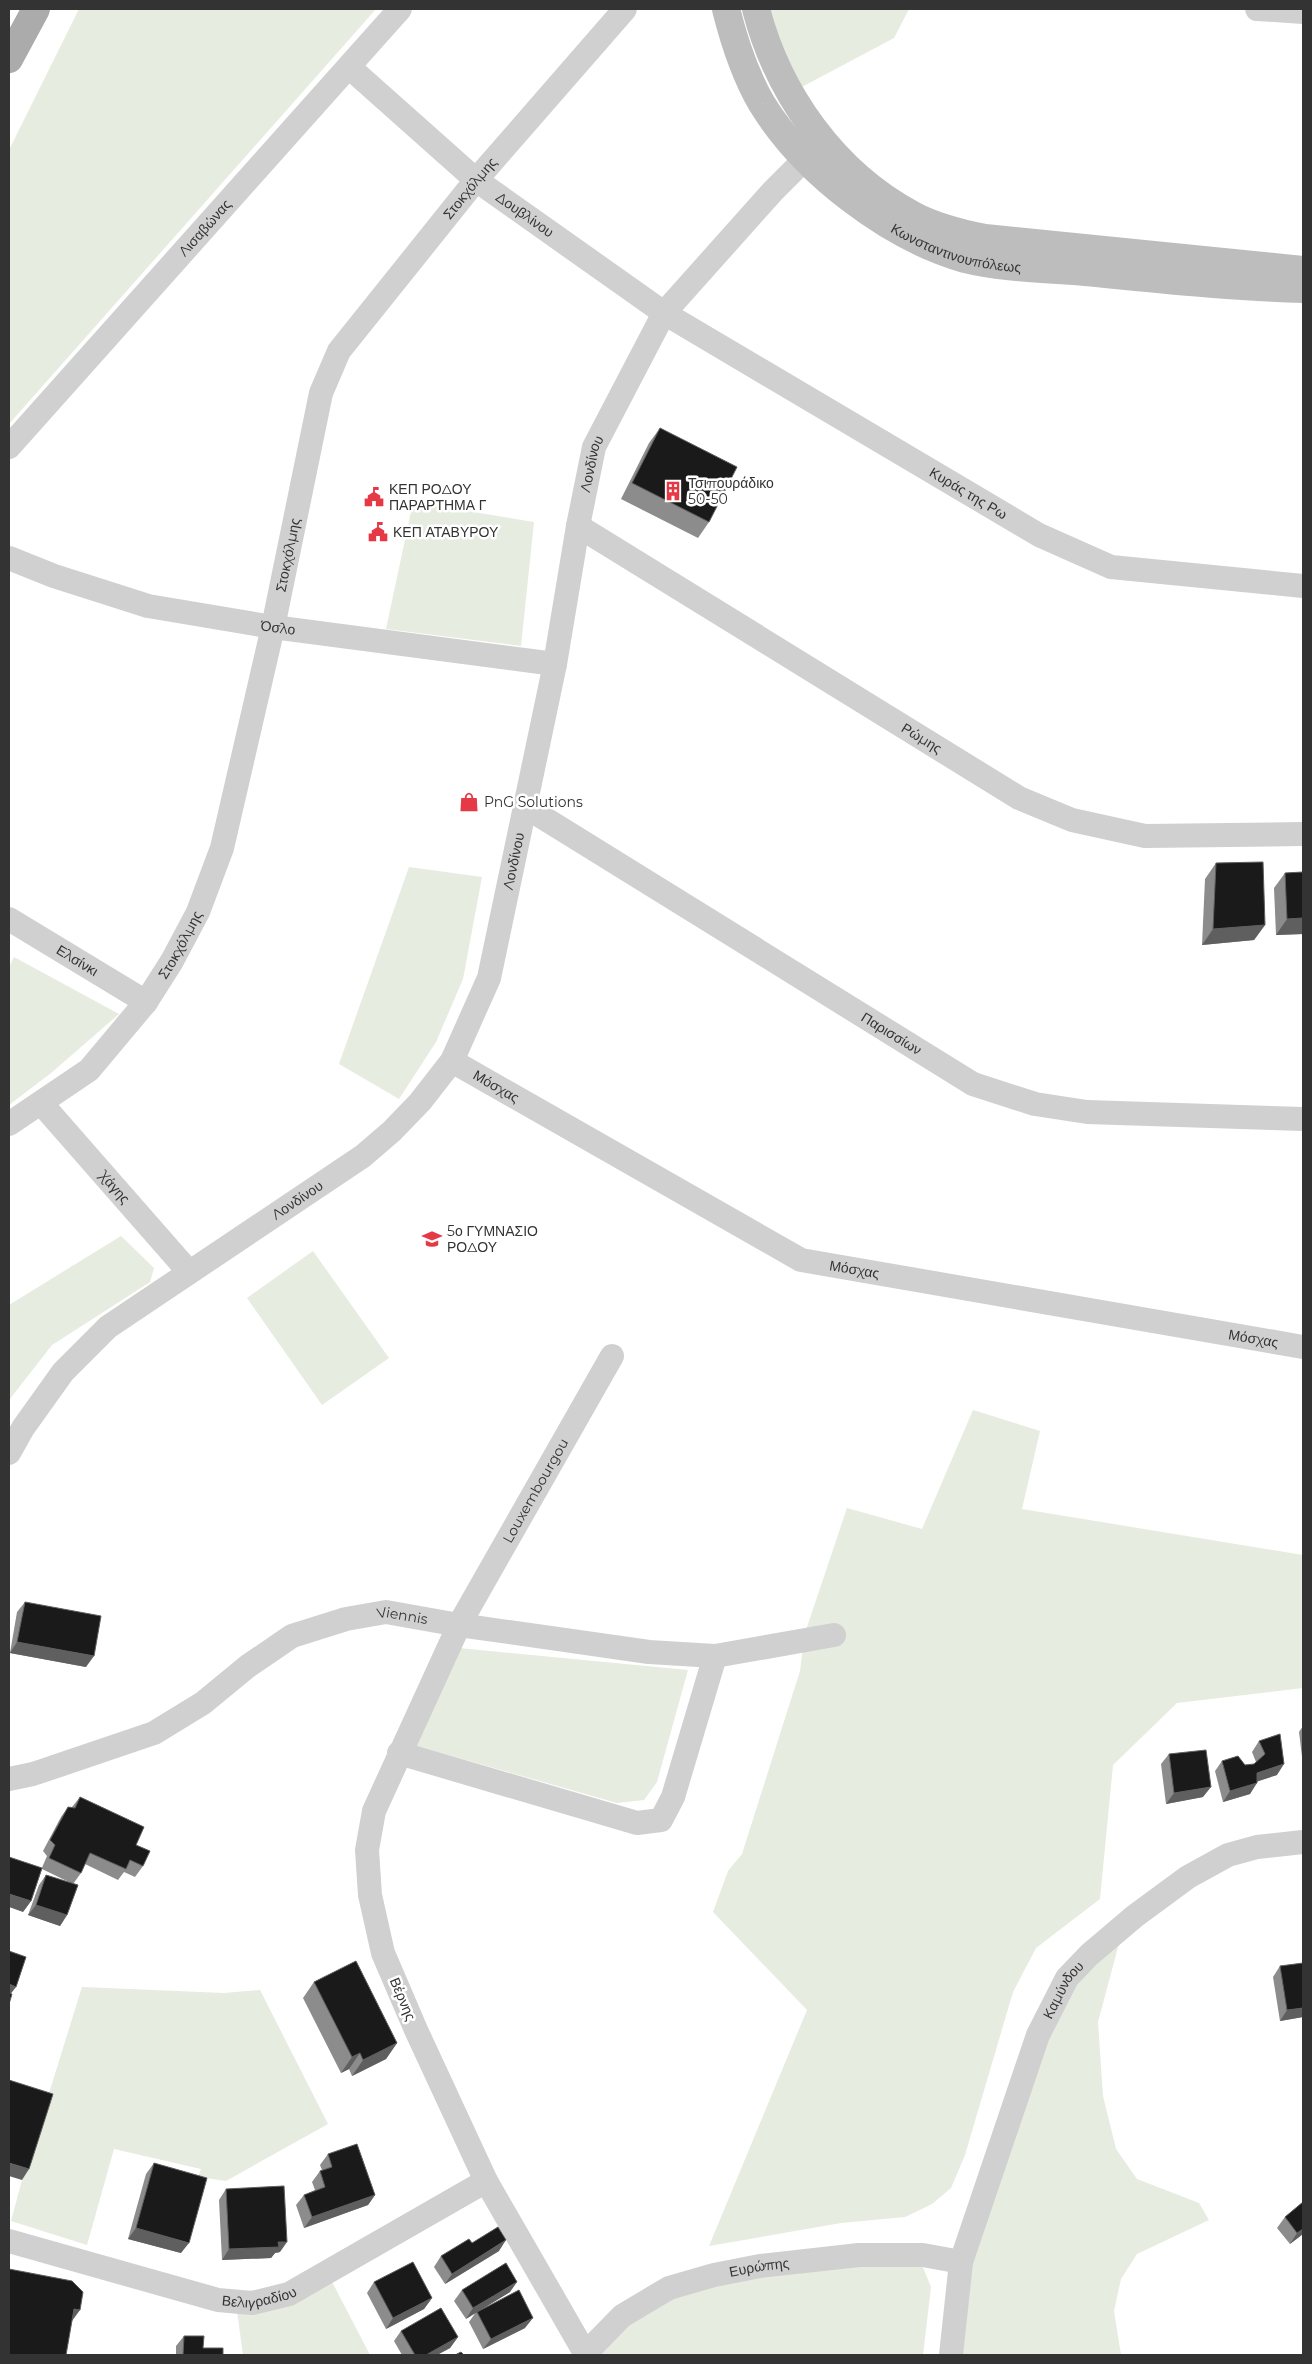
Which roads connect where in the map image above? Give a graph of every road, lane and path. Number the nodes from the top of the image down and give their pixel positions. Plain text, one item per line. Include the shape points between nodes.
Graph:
1 (36, 9) edge
2 (400, 9) edge
3 (626, 9) edge
4 (726, 9) edge
5 (756, 9) edge
6 (1257, 9) edge
7 (1303, 12) edge
8 (9, 59) edge
9 (349, 67) junction
10 (815, 149) junction
11 (476, 180) junction
12 (1303, 270) edge
13 (1303, 289) edge
14 (664, 313) junction
15 (9, 447) edge
16 (578, 526) junction
17 (9, 558) edge
18 (1303, 586) edge
19 (273, 627) junction
20 (556, 664) junction
21 (526, 807) junction
22 (1303, 834) edge
23 (11, 926) edge
24 (146, 1002) junction
25 (452, 1061) junction
26 (41, 1103) junction
27 (1303, 1119) edge
28 (9, 1124) edge
29 (189, 1272) junction
30 (1303, 1347) edge
31 (612, 1356) dead end
32 (9, 1453) edge
33 (459, 1625) junction
34 (834, 1635) dead end
35 (714, 1656) junction
36 (399, 1753) junction
37 (9, 1779) edge
38 (1303, 1842) edge
39 (486, 2181) junction
40 (9, 2241) edge
41 (961, 2262) junction
42 (584, 2354) edge
43 (951, 2355) edge

1 - 8 main road
2 - 9 street, Λισαβώνας
3 - 11 street, Στοκχόλμης
4 - 10 main road, Κωνσταντινουπόλεως via 746,71 762,103 780,130
5 - 10 main road, Κωνσταντινουπόλεως via 774,62
6 - 7 street
9 - 11 street, Δουβλίνου
9 - 15 street, Λισαβώνας
10 - 12 main road, Κωνσταντινουπόλεως via 857,175 887,199 946,230 985,238
10 - 13 main road, Κωνσταντινουπόλεως via 832,183 883,221 925,244 966,259 1260,288
10 - 14 street, Λονδίνου
11 - 14 street, Δουβλίνου
11 - 19 street, Στοκχόλμης via 339,351 320,393
14 - 16 street, Λονδίνου via 594,447
14 - 18 street, Κυράς της Ρω via 1039,535 1112,567
16 - 20 street, Λονδίνου
16 - 22 street, Ρώμης via 1019,798 1072,820 1145,836
17 - 19 street, Όσλο via 148,606
19 - 20 street, Όσλο
19 - 24 street, Στοκχόλμης via 222,848 198,912
20 - 21 street, Λονδίνου
21 - 25 street, Λονδίνου via 490,978
21 - 27 street, Παρισσίων via 973,1084 1035,1104 1087,1112
23 - 24 street, Ελσίνκι
24 - 26 street, Στοκχόλμης via 89,1070
25 - 29 street, Λονδίνου via 415,1108 363,1156
25 - 30 street, Μόσχας via 801,1260
26 - 28 street, Στοκχόλμης
26 - 29 street, Χάγης
29 - 32 street, Λονδίνου via 108,1327 63,1372
31 - 33 street, Louxembourgou
33 - 35 street, Viennis via 649,1652
33 - 36 street, Βέρνης
33 - 37 street, Viennis via 386,1612 346,1619 292,1636 248,1666 204,1703 154,1733
34 - 35 street, Viennis
35 - 36 street via 673,1797 661,1820 637,1823
36 - 39 street, Βέρνης via 374,1810 367,1850 370,1895 383,1953
38 - 41 street, Καμύνδου via 1257,1847 1228,1855 1188,1877 1089,1954 1067,1978 1038,2035
39 - 40 street, Βελιγραδίου via 289,2294 252,2303 218,2300
39 - 42 street, Βέρνης
41 - 42 street, Ευρώπης via 923,2255 859,2255 714,2274 669,2288 622,2316
41 - 43 street, Καμύνδου

